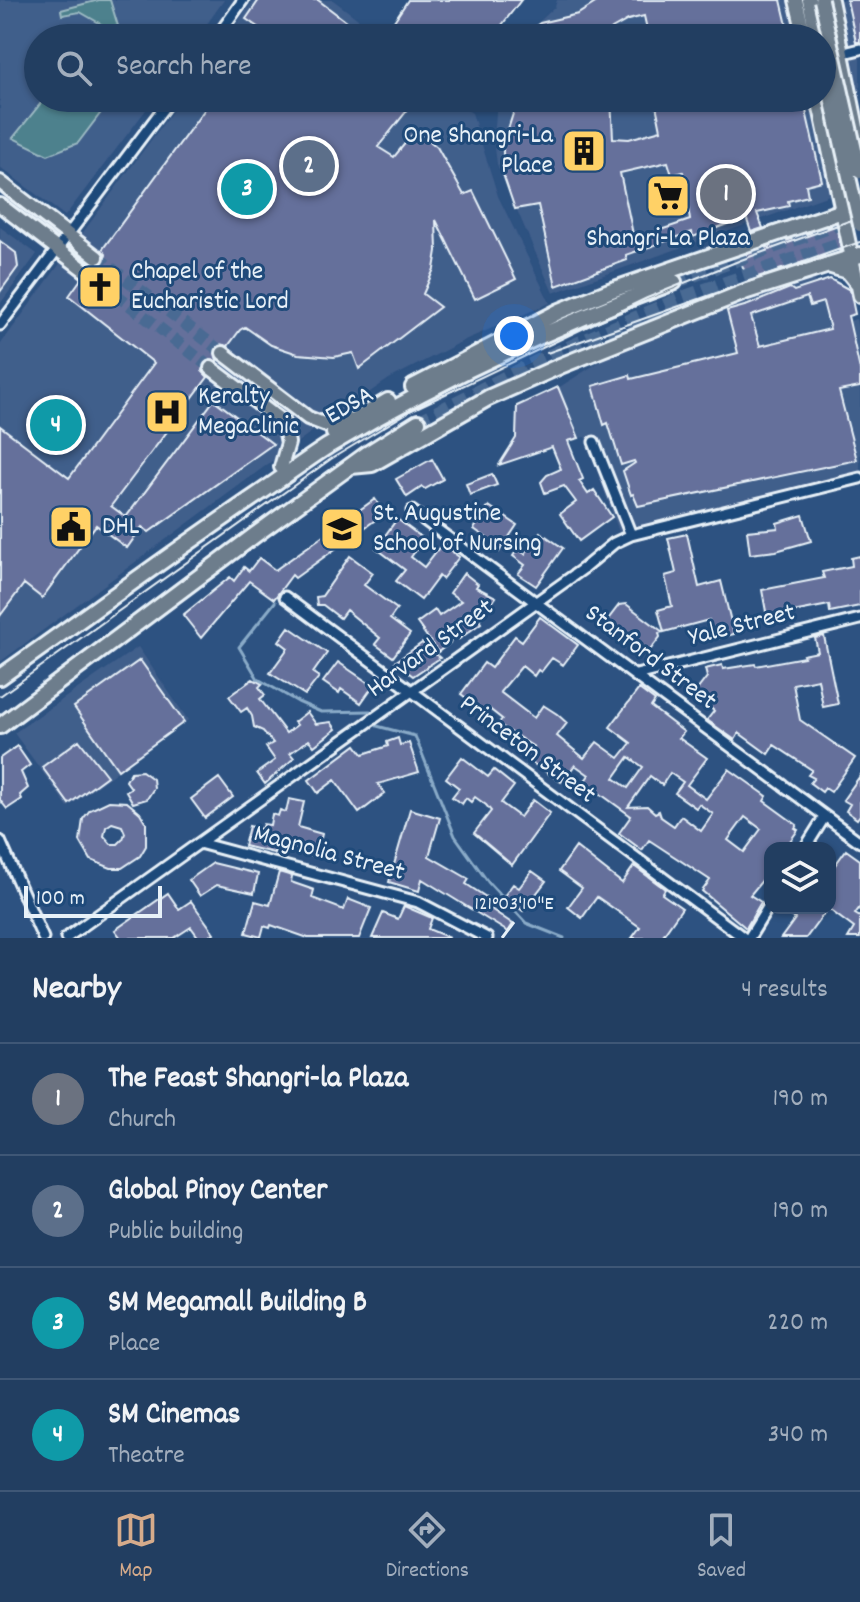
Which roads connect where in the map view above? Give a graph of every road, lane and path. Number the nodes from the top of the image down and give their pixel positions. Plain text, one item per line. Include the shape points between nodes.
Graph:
1 (243, 0) edge
2 (796, 0) edge
3 (809, 0) edge
4 (821, 0) edge
5 (831, 0) edge
6 (226, 24) edge
7 (802, 24) edge
8 (814, 24) edge
9 (826, 24) edge
10 (839, 33) junction
11 (836, 35) edge
12 (860, 49) edge
13 (843, 53) junction
14 (836, 55) edge
15 (836, 66) edge
16 (836, 109) edge
17 (160, 112) edge
18 (821, 112) edge
19 (834, 112) edge
20 (860, 142) edge
21 (860, 172) edge
22 (0, 182) edge
23 (0, 188) edge
24 (0, 205) edge
25 (859, 207) edge
26 (843, 210) junction
27 (860, 225) edge
28 (67, 236) junction
29 (57, 249) junction
30 (856, 256) edge
31 (97, 257) tunnel mouth
32 (830, 265) junction
33 (87, 272) tunnel mouth
34 (674, 282) tunnel mouth
35 (859, 289) edge
36 (0, 325) edge
37 (223, 353) tunnel mouth
38 (211, 368) tunnel mouth
39 (295, 408) junction
40 (356, 418) junction
41 (418, 422) tunnel mouth
42 (284, 423) junction
43 (594, 442) dead end
44 (351, 466) junction
45 (281, 467) junction
46 (860, 478) edge
47 (269, 487) junction
48 (412, 511) dead end
49 (631, 535) junction
50 (285, 597) dead end
51 (536, 601) junction
52 (860, 619) edge
53 (636, 675) junction
54 (0, 677) edge
55 (411, 692) junction
56 (0, 726) edge
57 (825, 816) junction
58 (0, 841) edge
59 (809, 842) edge
60 (860, 842) edge
61 (199, 843) junction
62 (764, 912) edge
63 (89, 922) junction
64 (43, 938) edge
65 (66, 938) edge
66 (87, 938) edge
67 (487, 938) edge
68 (746, 938) edge

1 - 6 street
2 - 7 main road
3 - 8 main road
4 - 9 main road, bridge
5 - 10 main road
10 - 11 main road
10 - 13 main road
12 - 13 street
13 - 14 street
13 - 20 main road
15 - 21 main road, bridge
16 - 25 highway
17 - 28 street
18 - 26 main road
19 - 27 main road, bridge
22 - 28 main road
23 - 28 main road
24 - 29 main road
25 - 26 highway
26 - 27 highway
26 - 30 main road
26 - 40 highway via 560,311
28 - 29 street
28 - 31 main road
29 - 33 main road
29 - 36 street
30 - 32 highway
30 - 35 main road
32 - 35 highway via 848,271
32 - 44 highway via 747,291 573,360 488,398 372,464
34 - 47 highway, EDSA via 586,315 406,401
37 - 39 main road
38 - 42 main road
39 - 40 main road via 326,425
39 - 42 main road via 297,419
40 - 45 highway
41 - 44 highway, EDSA
42 - 45 main road via 288,443
43 - 49 street
44 - 56 highway, EDSA
45 - 47 highway
46 - 49 street, Harvard Street
47 - 54 highway, EDSA
48 - 51 street, Stanford Street
49 - 51 street, Harvard Street
50 - 55 street, Princeton Street
51 - 53 street, Stanford Street
51 - 55 street, Harvard Street
52 - 53 street, Yale Street
53 - 57 street, Stanford Street
55 - 61 street, Harvard Street
55 - 68 street, Princeton Street
57 - 59 street
57 - 60 street, Stanford Street
58 - 64 street
61 - 63 street, Harvard Street
61 - 67 street, Magnolia Street via 418,902
62 - 68 street
63 - 65 street, Harvard Street
63 - 66 street

